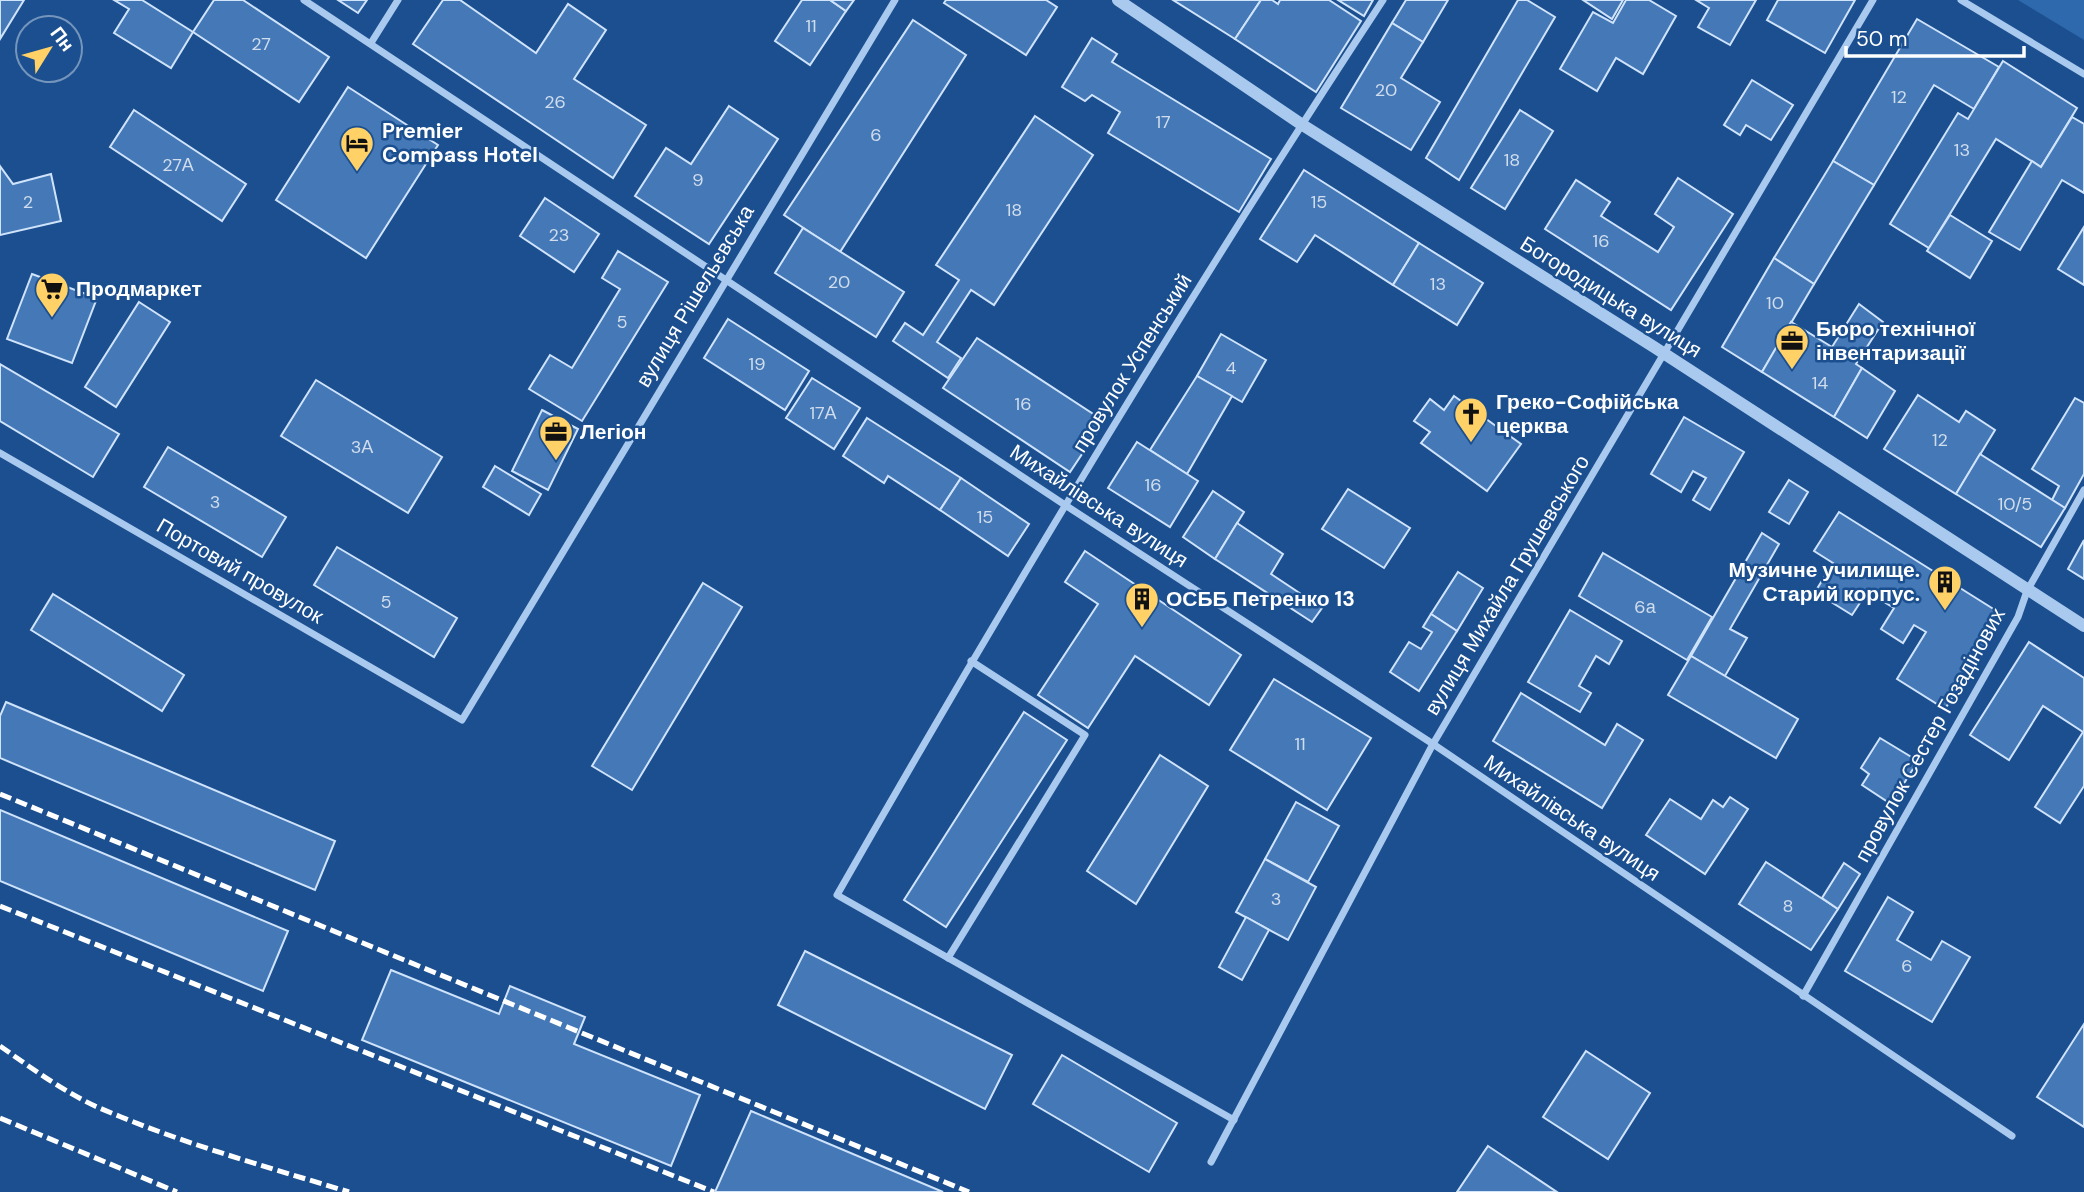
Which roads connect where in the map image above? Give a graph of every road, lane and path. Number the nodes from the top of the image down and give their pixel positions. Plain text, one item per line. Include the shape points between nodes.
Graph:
1 (304, 0) edge
2 (398, 0) edge
3 (894, 0) edge
4 (1118, 0) edge
5 (1383, 0) edge
6 (1873, 0) edge
7 (1961, 0) edge
8 (371, 43) junction
9 (2084, 74) edge
10 (1301, 124) junction
11 (726, 278) junction
12 (1664, 353) junction
13 (0, 453) edge
14 (2084, 490) edge
15 (1065, 505) junction
16 (2027, 591) junction
17 (2084, 626) edge
18 (971, 661) junction
19 (462, 720) joint
20 (1433, 744) junction
21 (948, 958) junction
22 (1803, 996) junction
23 (1234, 1120) junction
24 (2012, 1136) dead end
25 (1211, 1162) dead end

1 - 8 street, Михайлівська вулиця
2 - 8 street
3 - 11 street, вулиця Рішельєвська
4 - 10 street, Богородицька вулиця
5 - 10 street, провулок Успенський
6 - 12 street, вулиця Михайла Грушевського
7 - 9 street
8 - 11 street, Михайлівська вулиця
10 - 12 street, Богородицька вулиця
10 - 15 street, провулок Успенський
11 - 15 street, Михайлівська вулиця
11 - 19 street, вулиця Рішельєвська
12 - 16 street, Богородицька вулиця
12 - 20 street, вулиця Михайла Грушевського
13 - 19 street, Портовий провулок
14 - 16 street, провулок Сестер Гозадінових
15 - 18 street, провулок Успенський
15 - 20 street, Михайлівська вулиця
16 - 17 street, Богородицька вулиця
16 - 22 street, провулок Сестер Гозадінових via 2018,617
18 - 21 street, провулок Успенський via 837,895
18 - 21 street via 1085,736
20 - 22 street, Михайлівська вулиця
20 - 23 street, вулиця Михайла Грушевського
21 - 23 street
22 - 24 street, Михайлівська вулиця
23 - 25 street, вулиця Михайла Грушевського

